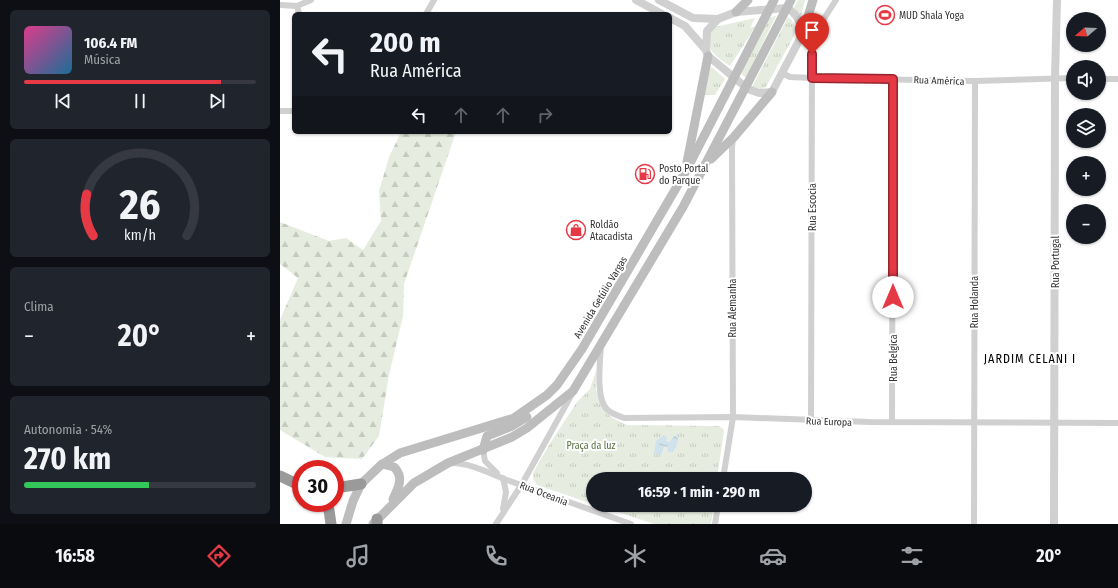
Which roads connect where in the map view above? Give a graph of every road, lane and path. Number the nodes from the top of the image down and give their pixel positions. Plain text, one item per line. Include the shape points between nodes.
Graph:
1 (311, 0) edge
2 (434, 0) edge
3 (636, 0) edge
4 (659, 0) edge
5 (748, 0) edge
6 (774, 0) edge
7 (813, 0) edge
8 (836, 0) edge
9 (1057, 0) edge
10 (789, 4) edge
11 (280, 5) edge
12 (298, 6) junction
13 (769, 10) junction
14 (299, 12) edge
15 (427, 12) edge
16 (658, 12) edge
17 (736, 12) junction
18 (672, 19) edge
19 (718, 19) junction
20 (803, 33) junction
21 (707, 53) junction
22 (782, 73) junction
23 (735, 77) junction
24 (812, 78) junction
25 (1055, 78) junction
26 (1066, 78) edge
27 (893, 79) junction
28 (1106, 79) edge
29 (1118, 80) edge
30 (975, 81) junction
31 (745, 86) junction
32 (772, 92) junction
33 (280, 111) edge
34 (292, 111) edge
35 (734, 137) junction
36 (703, 168) junction
37 (686, 171) junction
38 (600, 346) junction
39 (573, 391) junction
40 (548, 395) junction
41 (733, 417) junction
42 (811, 420) junction
43 (892, 422) junction
44 (974, 422) junction
45 (1055, 423) junction
46 (1118, 423) edge
47 (483, 450) junction
48 (448, 463) junction
49 (382, 464) junction
50 (724, 472) edge
51 (280, 476) edge
52 (503, 478) junction
53 (292, 479) edge
54 (292, 482) edge
55 (362, 484) junction
56 (522, 484) junction
57 (344, 487) edge
58 (391, 504) junction
59 (329, 512) edge
60 (717, 512) edge
61 (500, 516) junction
62 (376, 522) edge
63 (332, 524) edge
64 (346, 524) edge
65 (496, 524) edge
66 (631, 524) edge
67 (715, 524) edge
68 (974, 524) edge
69 (1054, 524) edge

1 - 12 street
2 - 15 street
3 - 16 street
4 - 19 street via 693,18
5 - 17 main road
6 - 13 main road, Avenida Getúlio Vargas
7 - 20 main road
8 - 24 street, Rua Escocia via 818,28 814,40
9 - 25 street, Rua Portugal
10 - 13 street
10 - 20 street via 798,17
10 - 31 main road
11 - 12 street
12 - 14 street
13 - 17 street
13 - 23 main road, Avenida Getúlio Vargas
17 - 19 street
18 - 21 street via 685,26
19 - 21 street via 707,30
20 - 22 street
21 - 23 street
21 - 37 main road
22 - 24 street, Rua América via 790,77
22 - 32 street
23 - 31 street
23 - 37 main road, Avenida Getúlio Vargas
24 - 27 street, Rua América
24 - 42 street, Rua Escocia
25 - 26 street, Rua América
25 - 30 street, Rua América
25 - 45 street, Rua Portugal
27 - 30 street, Rua América
27 - 43 street, Rua Belgica
28 - 29 street
30 - 44 street, Rua Holanda
31 - 32 street via 756,93
31 - 36 main road
32 - 35 main road
33 - 34 street
35 - 36 main road
35 - 41 street, Rua Alemanha
36 - 38 main road via 683,207
37 - 40 main road, Avenida Getúlio Vargas via 582,349
38 - 39 main road
38 - 41 street, Rua Europa via 601,397 603,405 609,411 624,418
39 - 47 main road via 527,428
39 - 56 street
40 - 47 main road via 540,408 512,426 487,436
40 - 49 main road, Avenida Getúlio Vargas via 514,418 400,453
41 - 42 street, Rua Europa
41 - 50 street, Rua Alemanha
42 - 43 street, Rua Europa
43 - 44 street, Rua Europa
44 - 45 street, Rua Europa
44 - 68 street, Rua Holanda
45 - 46 street, Rua Europa
45 - 69 street, Rua Portugal
47 - 48 main road
47 - 52 street, Rua Oceania via 485,461
48 - 52 street, Rua Oceania via 470,466
48 - 58 main road via 414,483
49 - 55 main road, Avenida Getúlio Vargas
49 - 58 main road via 394,467 400,475 400,482
51 - 53 highway
51 - 54 highway
52 - 56 street, Rua Oceania
52 - 61 street via 506,492
55 - 57 highway
55 - 64 main road, Avenida Getúlio Vargas via 353,501
56 - 61 street
56 - 66 street, Rua Oceania
58 - 62 main road
59 - 63 highway
60 - 67 street
61 - 65 street

